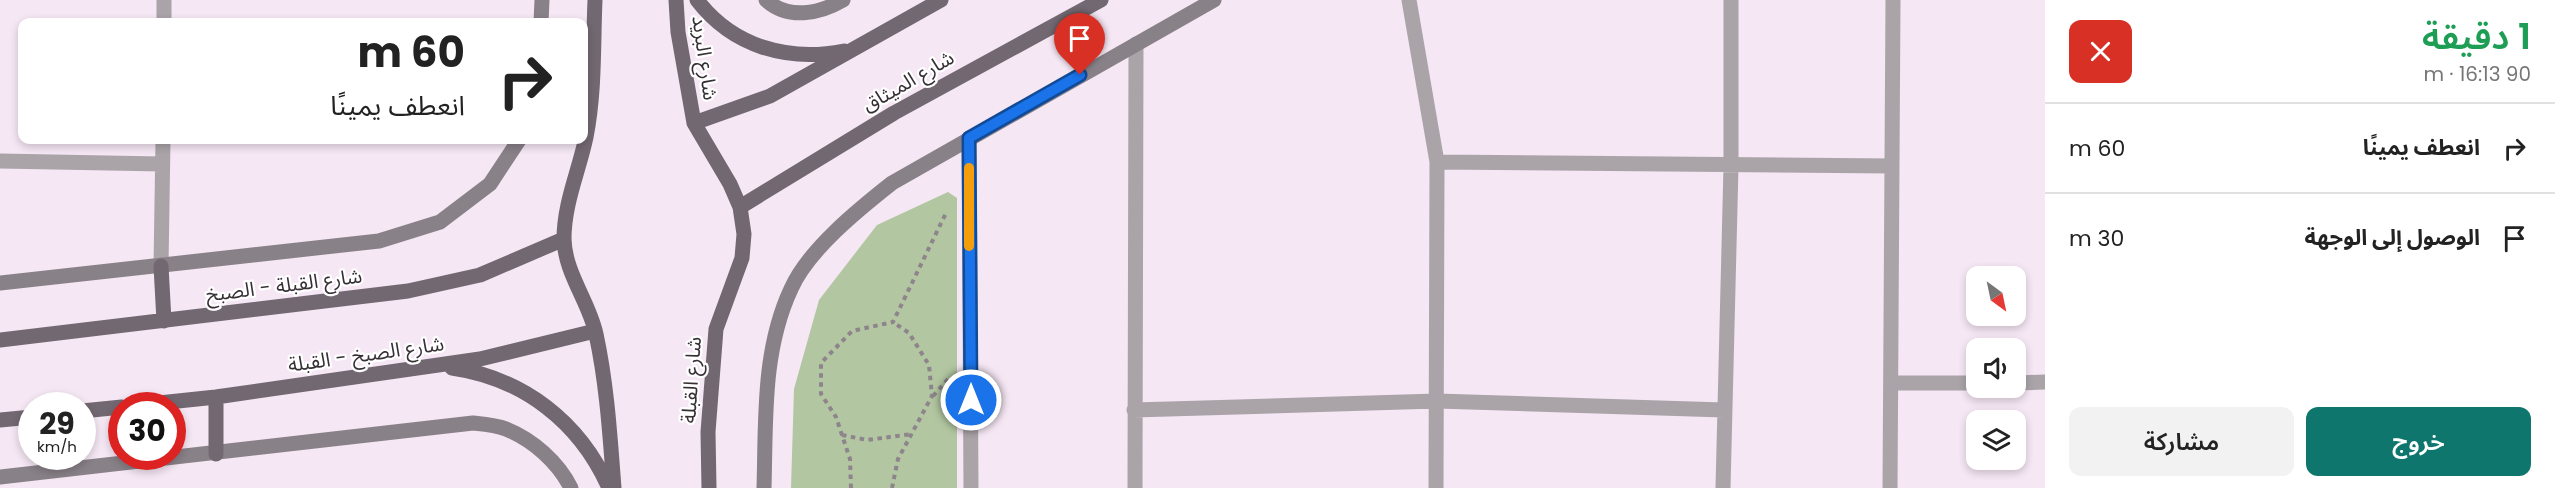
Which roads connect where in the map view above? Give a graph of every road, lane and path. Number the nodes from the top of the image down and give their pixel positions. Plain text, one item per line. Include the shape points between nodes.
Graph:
1 (164, 0) edge
2 (542, 0) edge
3 (595, 0) edge
4 (676, 0) edge
5 (697, 0) edge
6 (766, 0) edge
7 (843, 0) edge
8 (941, 0) edge
9 (1101, 0) edge
10 (1214, 0) edge
11 (1409, 0) edge
12 (1731, 0) edge
13 (1893, 0) edge
14 (164, 18) edge
15 (541, 18) edge
16 (1136, 44) junction
17 (855, 49) junction
18 (588, 122) edge
19 (694, 123) junction
20 (969, 138) junction
21 (163, 144) edge
22 (516, 144) edge
23 (584, 144) edge
24 (0, 161) edge
25 (1437, 162) junction
26 (162, 164) junction
27 (1731, 166) junction
28 (1892, 166) junction
29 (740, 207) junction
30 (948, 208) dead end
31 (564, 239) junction
32 (161, 266) junction
33 (0, 283) edge
34 (164, 321) junction
35 (892, 322) junction
36 (596, 331) junction
37 (0, 340) edge
38 (434, 365) junction
39 (2026, 382) edge
40 (2045, 382) edge
41 (1891, 383) junction
42 (1966, 383) edge
43 (216, 397) junction
44 (186, 400) edge
45 (1437, 401) junction
46 (1134, 410) junction
47 (1724, 410) junction
48 (18, 418) edge
49 (0, 420) edge
50 (913, 434) junction
51 (842, 435) junction
52 (216, 454) junction
53 (0, 477) edge
54 (571, 488) edge
55 (609, 488) edge
56 (614, 488) edge
57 (709, 488) edge
58 (765, 488) edge
59 (851, 488) edge
60 (892, 488) edge
61 (972, 488) edge
62 (1135, 488) edge
63 (1436, 488) edge
64 (1722, 488) edge
65 (1890, 488) edge

1 - 14 street
2 - 15 street
3 - 18 main road
4 - 19 main road, شارع البريد
5 - 17 main road via 723,27 753,45 786,54 821,56
6 - 7 street via 783,11 797,14
8 - 17 main road
9 - 29 main road, شارع الميثاق via 894,113
10 - 16 street
11 - 25 street
12 - 27 street
13 - 28 street
16 - 20 street
16 - 46 street
17 - 19 main road via 770,96
19 - 29 main road, شارع القبلة via 723,169
20 - 58 street via 892,183 855,211 818,249 791,287 776,331 767,382
20 - 61 street
21 - 26 street
22 - 32 street via 490,184 440,222 379,241
23 - 31 main road
24 - 26 street
25 - 27 street
25 - 45 street
26 - 32 street
27 - 28 street
27 - 47 street
28 - 41 street
29 - 57 main road, شارع القبلة via 742,258 716,329 708,432
30 - 35 path
31 - 34 main road, شارع القبلة - الصبخ via 444,285
31 - 36 main road via 566,258
32 - 33 street
32 - 34 main road
34 - 37 main road, شارع القبلة - الصبخ
35 - 50 path via 909,333 929,365 932,396
35 - 51 path via 852,331 821,363 821,394
36 - 38 main road, شارع الصبخ - القبلة via 480,359
36 - 56 main road via 608,406
38 - 43 main road, شارع الصبخ - القبلة
38 - 55 main road via 474,371 512,384 546,405 575,433
39 - 40 street
41 - 42 street
41 - 65 street
43 - 44 main road, شارع الصبخ - القبلة
43 - 52 main road
45 - 46 street
45 - 47 street
45 - 63 street
46 - 62 street
47 - 64 street
48 - 49 main road
50 - 51 path via 867,440
50 - 60 path via 898,459
51 - 59 path via 850,459
52 - 53 street
52 - 54 street via 473,423 505,428 539,448

